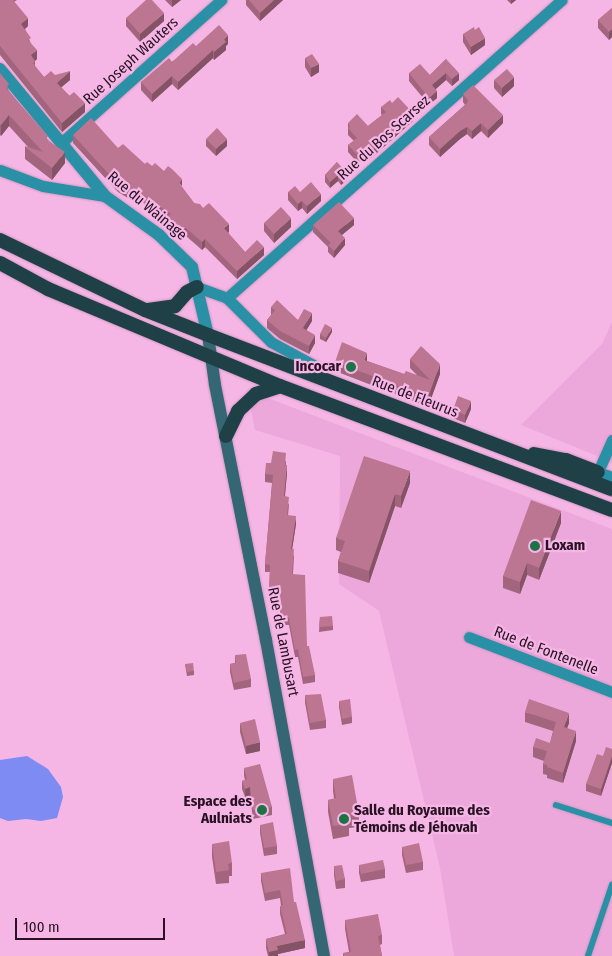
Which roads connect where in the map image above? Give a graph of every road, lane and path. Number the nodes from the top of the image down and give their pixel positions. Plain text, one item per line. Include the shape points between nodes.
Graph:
1 (221, 0) edge
2 (561, 0) edge
3 (0, 69) edge
4 (61, 143) junction
5 (0, 170) edge
6 (105, 196) junction
7 (0, 240) edge
8 (0, 263) edge
9 (197, 287) junction
10 (227, 298) junction
11 (145, 310) junction
12 (208, 335) junction
13 (210, 357) junction
14 (315, 366) dead end
15 (280, 386) junction
16 (226, 436) junction
17 (612, 440) edge
18 (523, 456) junction
19 (598, 472) junction
20 (612, 477) edge
21 (612, 489) edge
22 (612, 510) edge
23 (469, 637) dead end
24 (612, 692) edge
25 (556, 805) dead end
26 (612, 823) edge
27 (612, 885) edge
28 (324, 956) edge
29 (588, 956) edge

1 - 4 street, Rue Joseph Wauters
2 - 10 street, Rue du Bos Scarsez
3 - 4 street, Rue du Wainage
4 - 6 street, Rue du Wainage
5 - 6 street via 43,186
6 - 9 street, Rue du Wainage via 159,235 192,267
7 - 11 highway, Rue de Fleurus
8 - 13 highway via 48,289
9 - 10 street
9 - 11 highway via 187,292 175,306
9 - 12 street, Rue du Wainage
10 - 14 street via 271,342
11 - 12 highway, Rue de Fleurus
12 - 13 main road, Rue de Lambusart
12 - 18 highway, Rue de Fleurus
13 - 15 highway
13 - 16 main road, Rue de Lambusart
15 - 16 highway via 256,394 238,411
15 - 22 highway
16 - 28 main road, Rue de Lambusart
17 - 19 street
18 - 19 highway via 539,454
18 - 21 highway, Rue de Fleurus
19 - 20 street
23 - 24 street, Rue de Fontenelle
25 - 26 lane
27 - 29 lane

